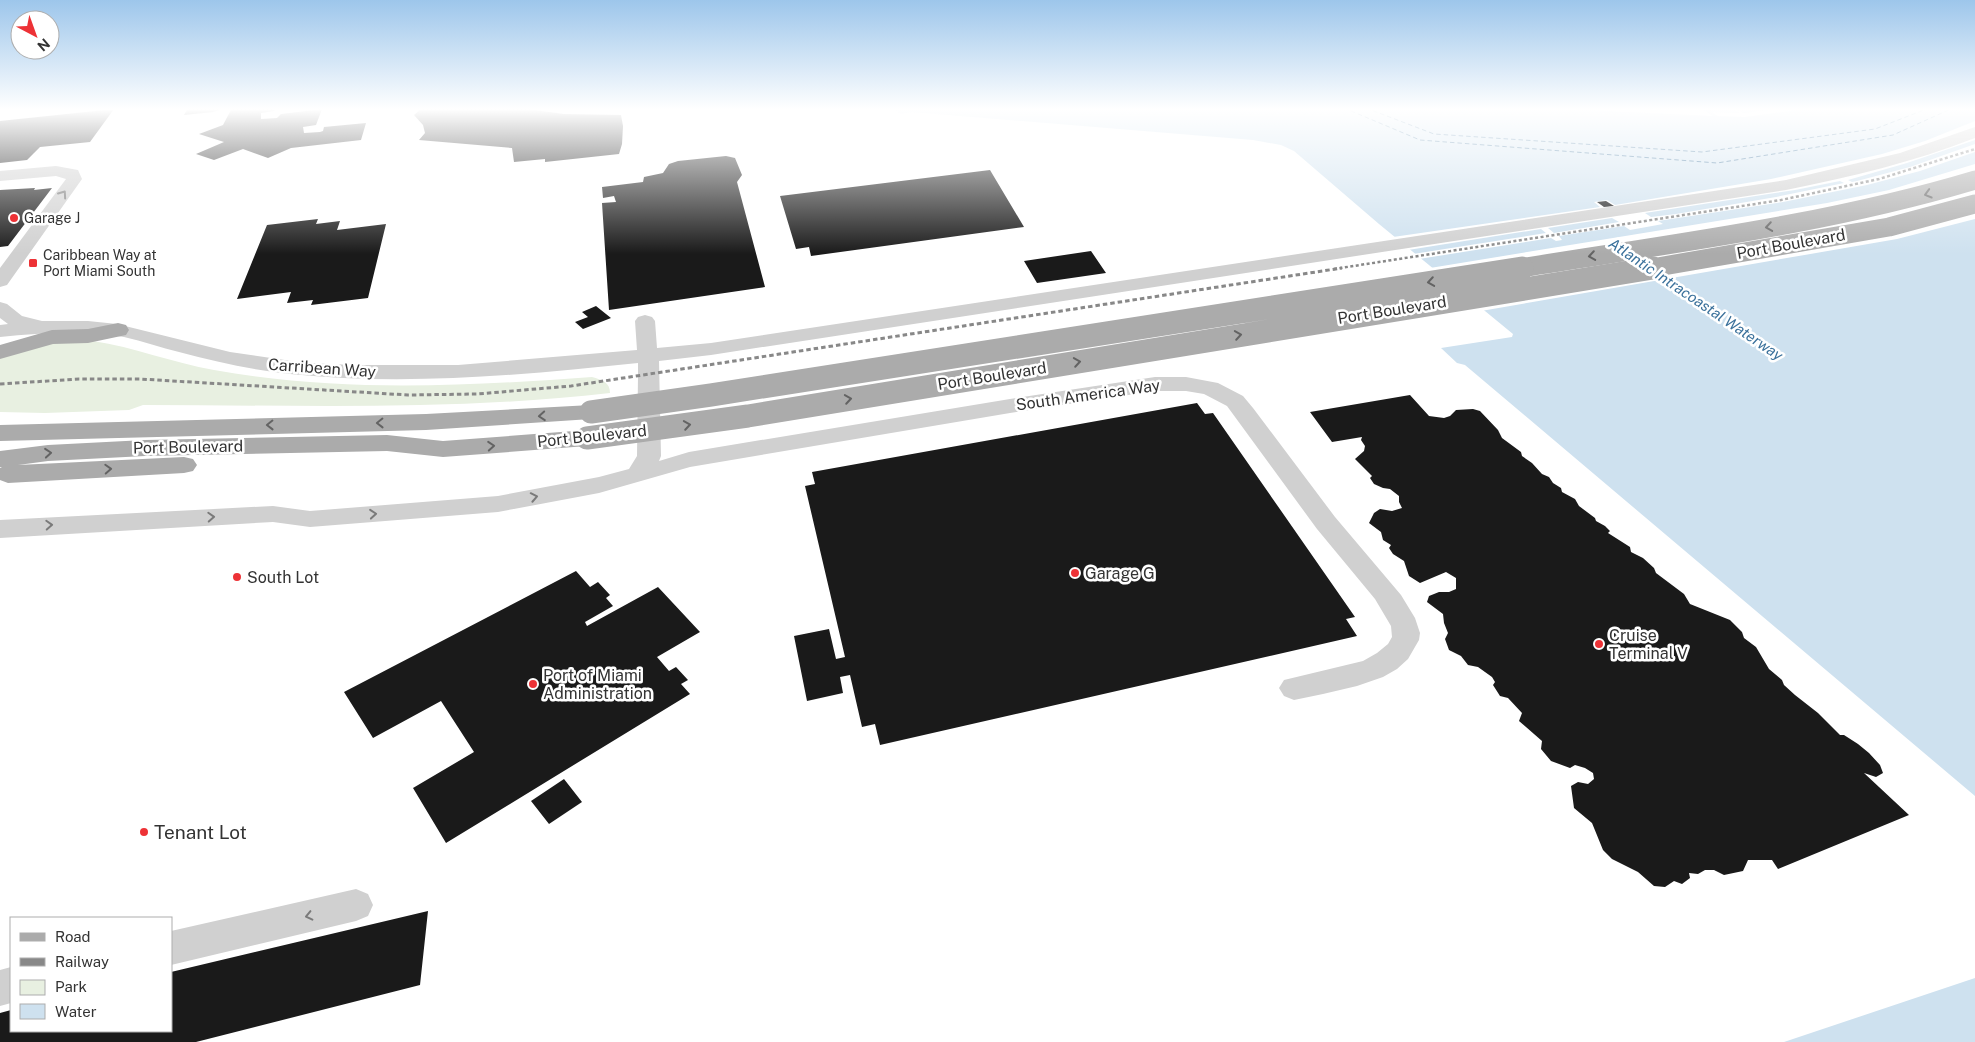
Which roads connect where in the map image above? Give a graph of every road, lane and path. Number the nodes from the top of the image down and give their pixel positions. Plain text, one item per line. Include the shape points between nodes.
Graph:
1 (1906, 157) edge
2 (0, 176) edge
3 (1975, 180) edge
4 (1975, 204) edge
5 (7, 262) edge
6 (0, 281) edge
7 (0, 308) edge
8 (645, 321) dead end
9 (39, 327) junction
10 (118, 330) junction
11 (0, 332) edge
12 (0, 352) edge
13 (647, 356) junction
14 (0, 422) edge
15 (32, 431) junction
16 (0, 433) edge
17 (443, 449) junction
18 (0, 459) edge
19 (638, 473) junction
20 (0, 474) edge
21 (0, 529) edge
22 (1294, 688) dead end
23 (356, 904) dead end
24 (172, 948) edge

1 - 13 street, Carribean Way via 1786,185 711,349
5 -> 2 street via 74,179 72,174 56,170
3 -> 15 main road, Port Boulevard, bridge via 1855,212 1703,239 711,396 591,412 426,422
17 -> 4 main road, Port Boulevard, bridge via 587,438 748,416 1824,239 1889,227
5 - 6 street
7 - 9 street via 15,320
8 - 13 street
9 - 10 street, Carribean Way
9 - 11 street, Carribean Way
10 - 12 main road via 88,336 52,337
10 - 13 street, Carribean Way via 240,361 305,369 447,372 562,366
13 - 19 street via 649,456
14 - 15 main road
15 - 16 main road, Port Boulevard
18 -> 17 main road, Port Boulevard via 145,448 387,443
20 -> 17 main road via 385,455
21 -> 19 street, South America Way via 273,514 310,519 498,504 599,485
19 - 22 street, South America Way via 689,460 1155,384 1210,388 1235,401 1246,413 1337,537 1398,612 1406,629 1406,639 1401,648 1380,666
23 -> 24 street

